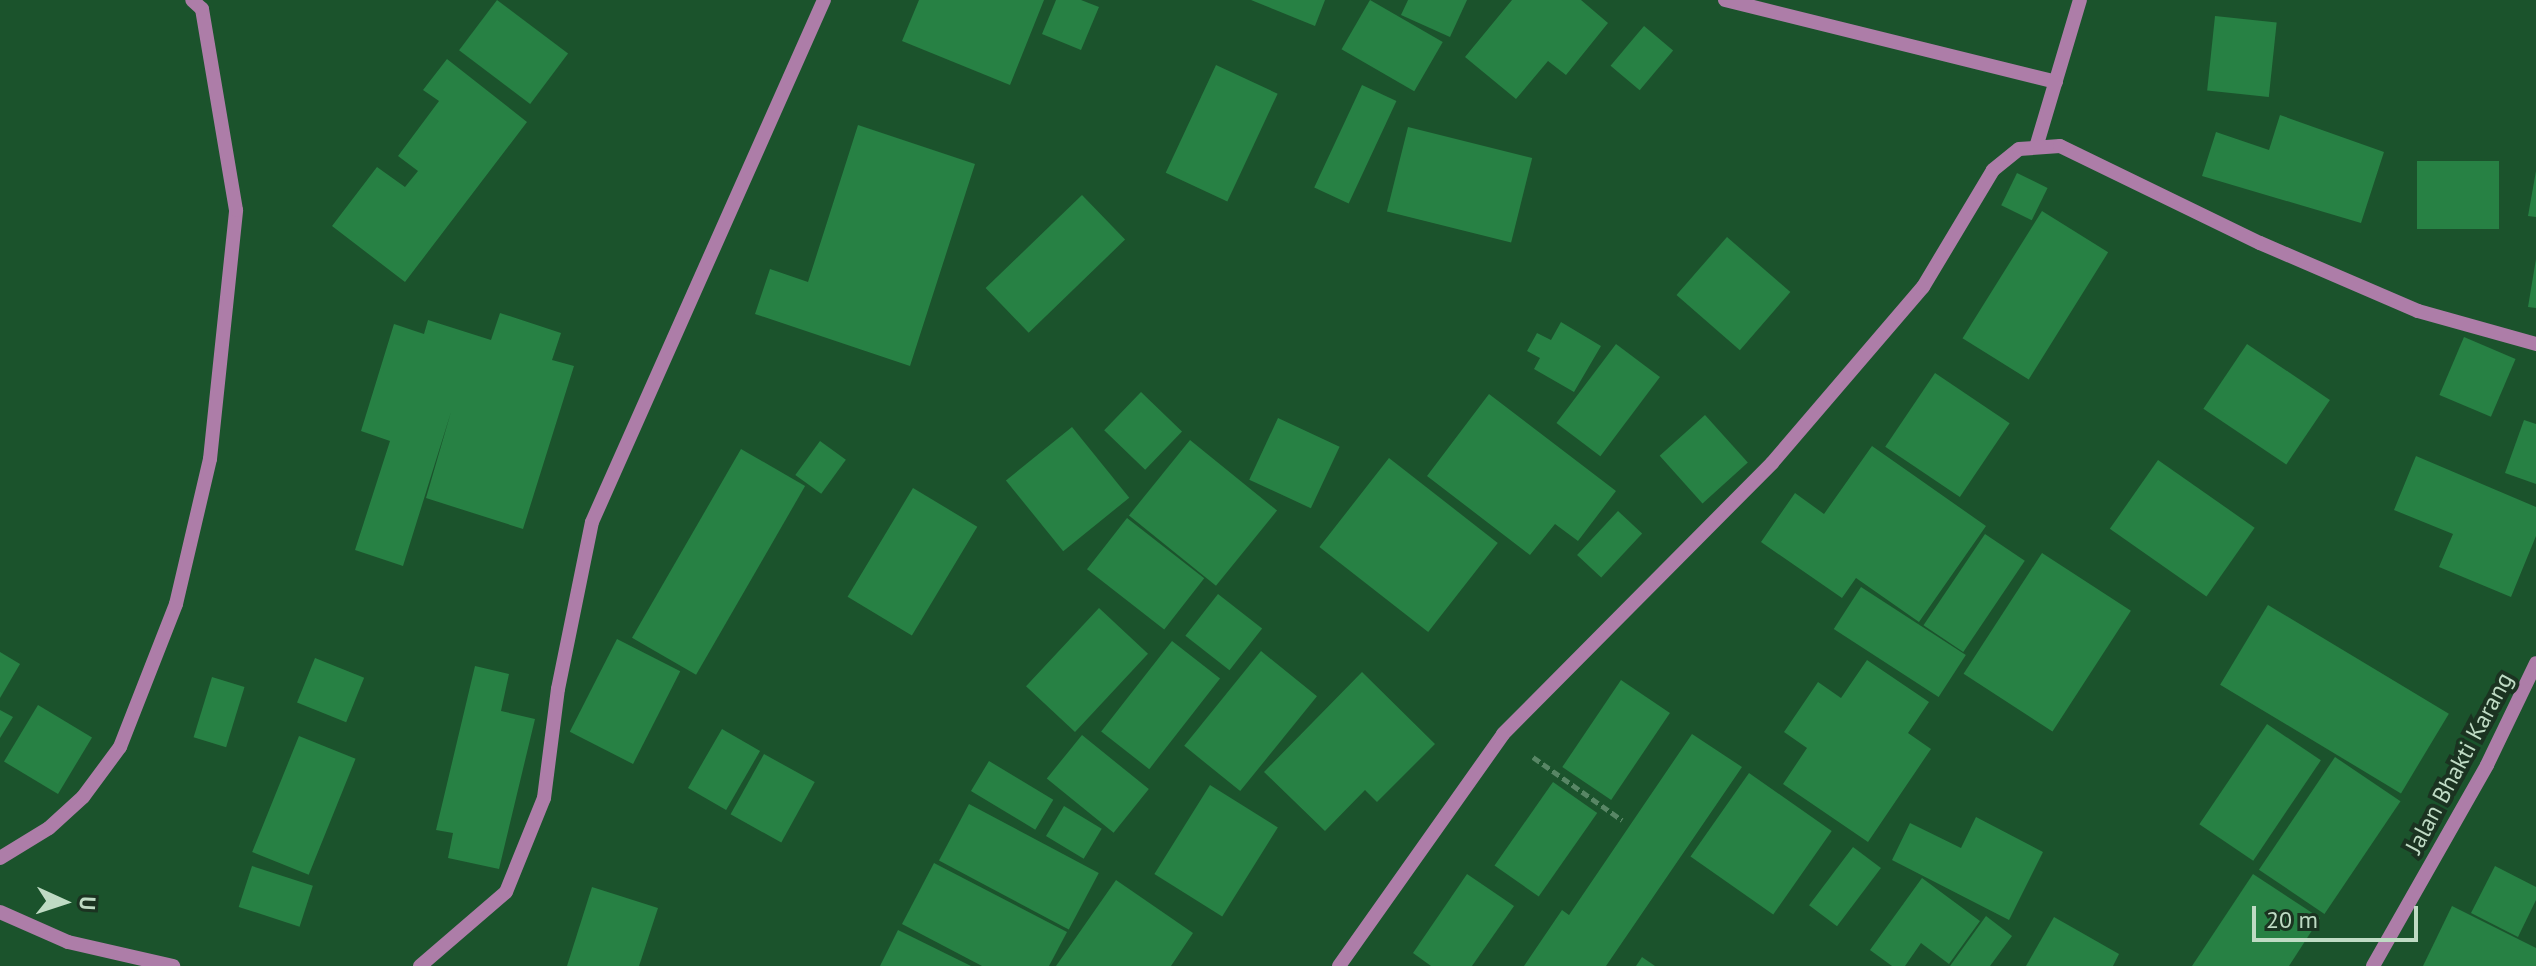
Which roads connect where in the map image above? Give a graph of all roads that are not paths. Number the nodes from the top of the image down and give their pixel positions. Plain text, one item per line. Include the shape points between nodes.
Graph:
1 (192, 0) edge
2 (824, 0) edge
3 (1725, 0) edge
4 (2080, 0) edge
5 (2056, 82) junction
6 (2037, 144) junction
7 (2536, 344) edge
8 (2536, 663) edge
9 (0, 858) edge
10 (0, 912) edge
11 (173, 966) edge
12 (420, 966) edge
13 (1339, 966) edge
14 (2373, 966) edge

1 - 9 street via 202,9 236,210 210,459 176,604 120,747 83,797 49,828
2 - 12 street via 592,522 558,689 544,798 506,892
3 - 5 street
4 - 5 street
5 - 6 street
6 - 7 street via 2060,146 2260,243 2418,311
6 - 13 street via 2019,149 1993,170 1923,287 1772,463 1503,734
8 - 14 street, Jalan Bhakti Karang via 2487,765
10 - 11 street via 68,942

